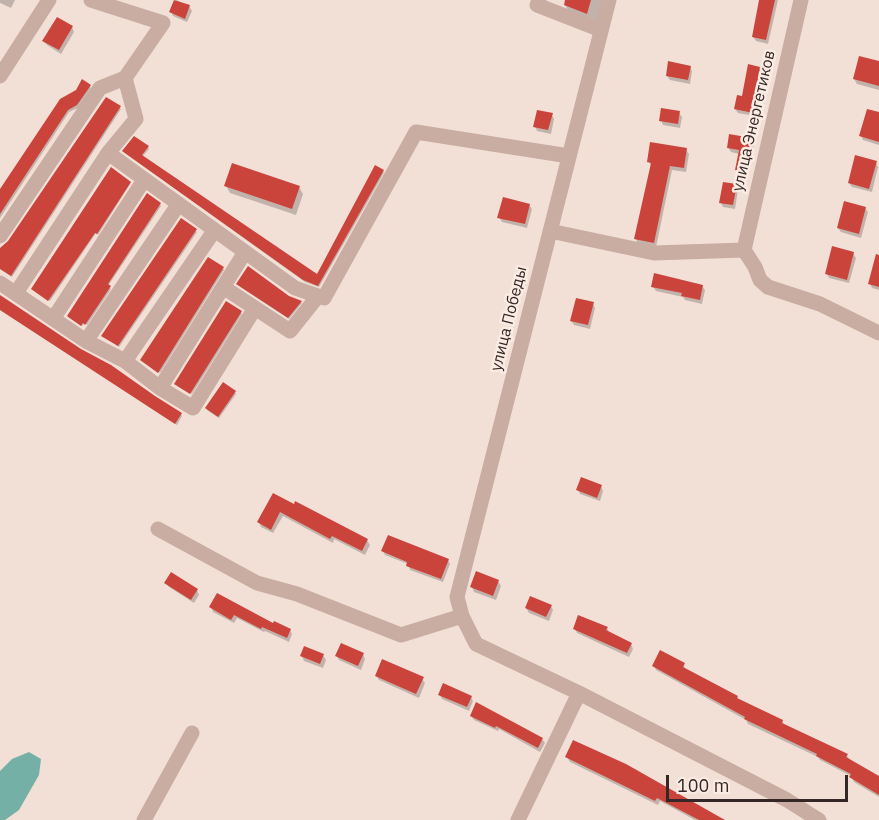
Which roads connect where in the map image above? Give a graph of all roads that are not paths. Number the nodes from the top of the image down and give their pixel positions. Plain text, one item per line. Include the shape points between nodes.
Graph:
1 (49, 0) edge
2 (91, 0) edge
3 (539, 0) edge
4 (609, 0) edge
5 (801, 0) edge
6 (601, 30) junction
7 (0, 76) edge
8 (125, 78) junction
9 (108, 153) junction
10 (569, 156) junction
11 (144, 180) junction
12 (178, 205) junction
13 (214, 231) junction
14 (550, 231) junction
15 (0, 236) edge
16 (744, 250) junction
17 (245, 252) junction
18 (0, 283) edge
19 (224, 287) junction
20 (16, 293) junction
21 (318, 296) junction
22 (255, 308) junction
23 (53, 319) junction
24 (879, 333) edge
25 (86, 341) junction
26 (125, 361) junction
27 (160, 388) junction
28 (158, 529) dead end
29 (462, 616) junction
30 (579, 693) junction
31 (192, 733) dead end
32 (144, 820) edge
33 (518, 820) edge
34 (819, 820) edge

1 - 7 street
2 - 8 street via 163,23
3 - 6 street via 537,5
4 - 6 street, улица Победы
5 - 16 street, улица Энергетиков
6 - 10 street, улица Победы
8 - 9 street via 136,119
8 - 15 street via 100,88
9 - 11 street
9 - 20 street
10 - 14 street, улица Победы
10 - 21 street via 416,132 324,298
11 - 12 street
11 - 23 street
12 - 13 street
12 - 25 street
13 - 17 street
13 - 26 street
14 - 16 street via 654,253
14 - 29 street, улица Победы via 457,597
16 - 24 street via 760,280 768,286 820,304
17 - 19 street
17 - 21 street via 295,288
18 - 20 street
19 - 22 street
19 - 27 street
20 - 23 street
21 - 22 street via 290,331
22 - 27 street via 193,408
23 - 25 street
25 - 26 street
26 - 27 street
28 - 29 street via 257,583 297,594 401,635
29 - 30 street, улица Победы via 476,644
30 - 33 street
30 - 34 street
31 - 32 street

